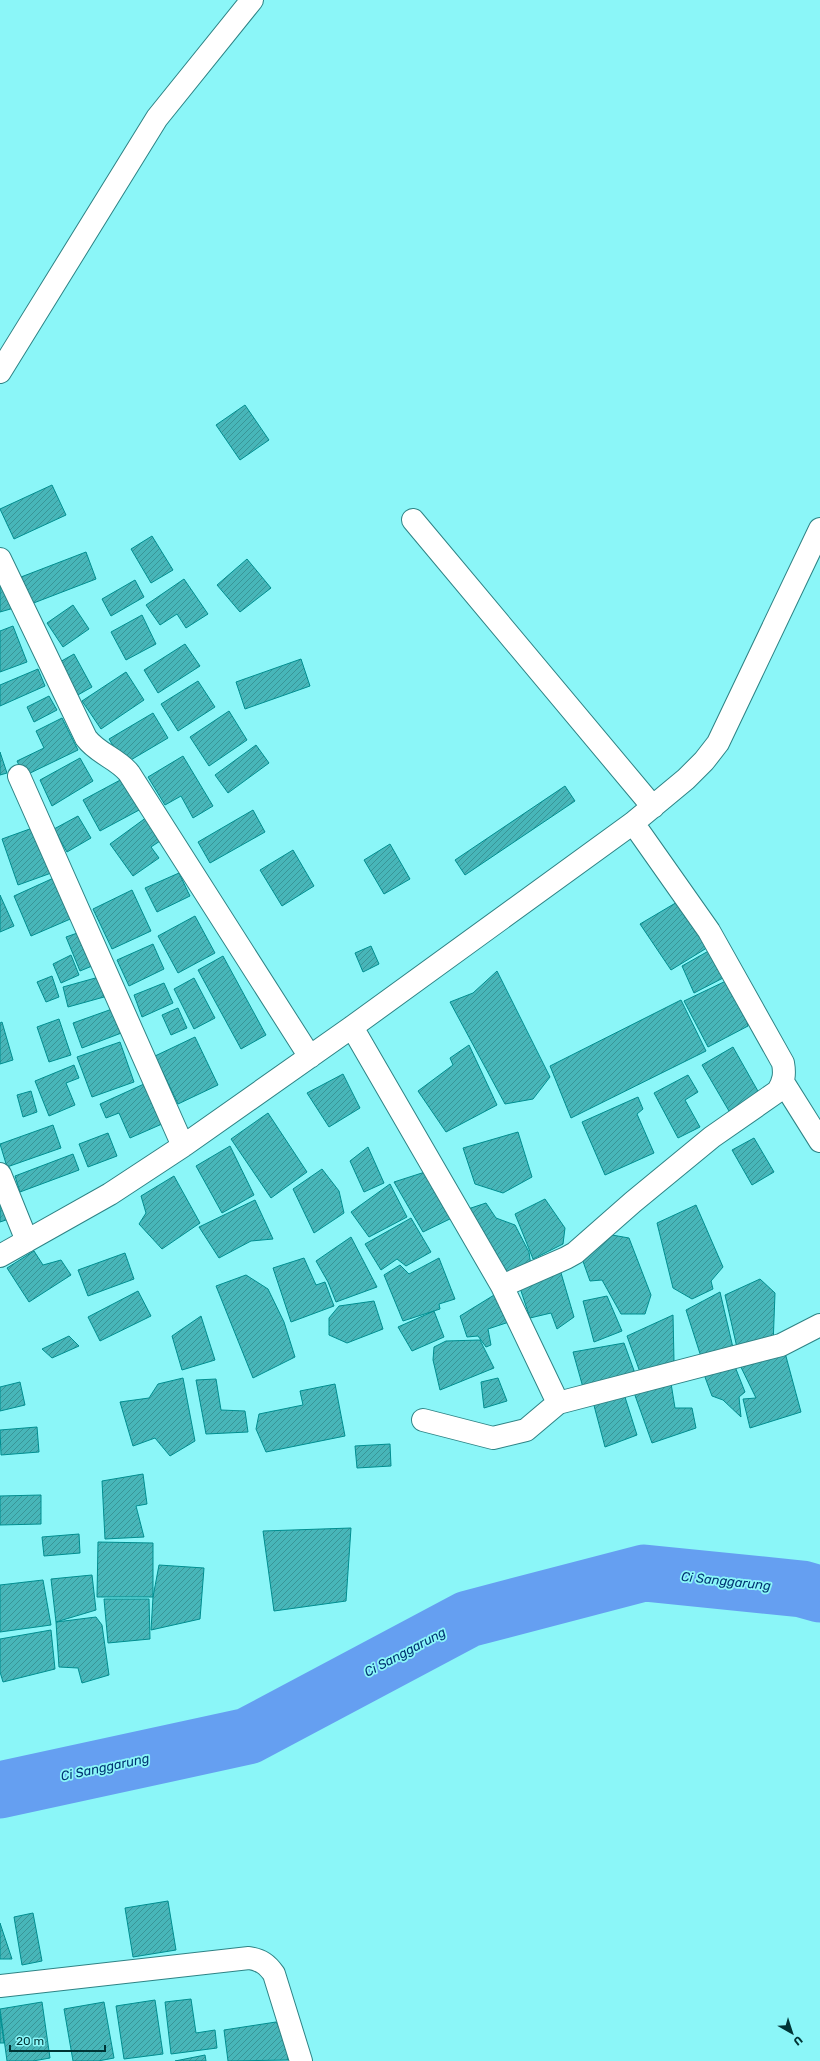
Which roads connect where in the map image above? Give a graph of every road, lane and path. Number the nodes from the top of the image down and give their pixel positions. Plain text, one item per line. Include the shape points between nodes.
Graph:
1 (252, 0) edge
2 (0, 372) edge
3 (413, 520) dead end
4 (820, 529) edge
5 (0, 559) edge
6 (19, 776) dead end
7 (653, 807) junction
8 (633, 823) junction
9 (352, 1027) junction
10 (310, 1057) junction
11 (783, 1082) junction
12 (820, 1141) edge
13 (182, 1146) junction
14 (0, 1174) edge
15 (27, 1241) junction
16 (0, 1256) edge
17 (502, 1286) junction
18 (820, 1325) edge
19 (558, 1403) junction
20 (423, 1420) dead end
21 (0, 1986) edge
22 (301, 2061) edge

1 - 2 street via 157,118
3 - 7 street
4 - 7 street via 718,743 686,780
5 - 10 street via 86,738 93,747 121,763 129,773
6 - 13 street
7 - 8 street
8 - 9 street
8 - 11 street via 709,931 783,1063
9 - 10 street
9 - 17 street
10 - 13 street
11 - 12 street
11 - 17 street via 778,1091 712,1137 583,1247 566,1258
13 - 15 street via 110,1194
14 - 15 street
15 - 16 street
17 - 19 street
18 - 19 street via 781,1345
19 - 20 street via 526,1430 493,1438
21 - 22 street via 249,1958 259,1959 268,1965 274,1974

